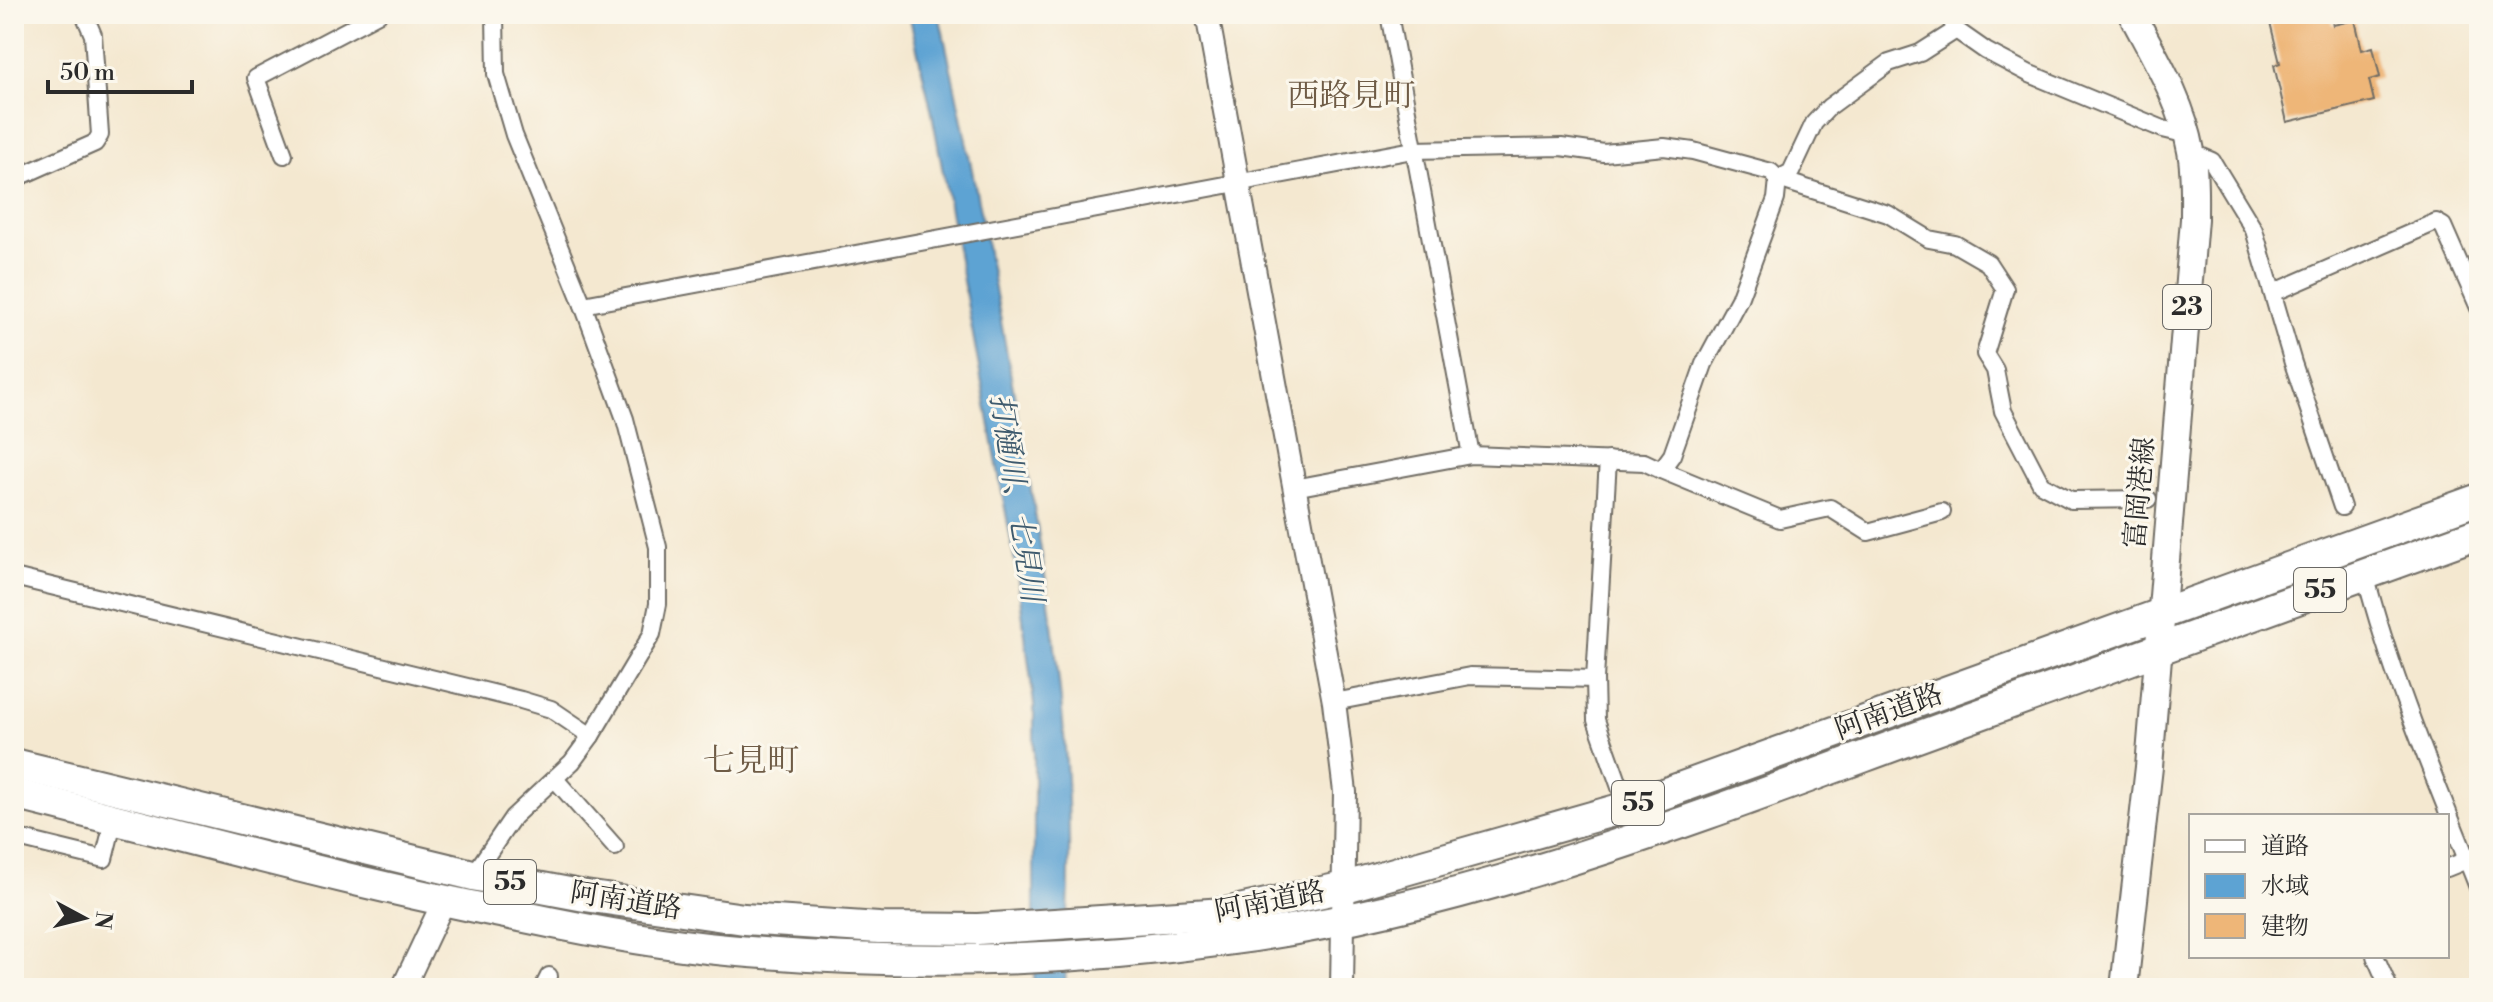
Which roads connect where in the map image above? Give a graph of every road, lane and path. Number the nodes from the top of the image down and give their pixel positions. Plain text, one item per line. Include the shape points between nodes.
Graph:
1 (84, 14) edge
2 (378, 14) edge
3 (495, 14) edge
4 (1207, 14) edge
5 (1389, 14) edge
6 (1948, 14) edge
7 (2132, 14) edge
8 (1956, 30) junction
9 (2190, 143) junction
10 (1413, 150) junction
11 (284, 155) dead end
12 (14, 179) edge
13 (1778, 179) junction
14 (1239, 182) junction
15 (2273, 293) junction
16 (583, 305) junction
17 (2479, 308) edge
18 (1471, 455) junction
19 (1608, 460) junction
20 (1661, 470) junction
21 (1294, 488) junction
22 (2148, 499) dead end
23 (2479, 499) edge
24 (2342, 507) dead end
25 (1942, 512) dead end
26 (2479, 533) edge
27 (2365, 574) junction
28 (14, 577) edge
29 (2163, 613) junction
30 (2160, 647) junction
31 (1595, 679) junction
32 (1334, 702) junction
33 (591, 736) junction
34 (14, 764) edge
35 (555, 779) junction
36 (14, 794) edge
37 (1627, 807) junction
38 (114, 819) junction
39 (14, 837) edge
40 (615, 847) dead end
41 (2473, 858) edge
42 (2449, 867) edge
43 (473, 875) junction
44 (1345, 887) junction
45 (2479, 890) edge
46 (444, 901) junction
47 (1343, 919) junction
48 (2376, 958) edge
49 (403, 988) edge
50 (1342, 988) edge
51 (2124, 988) edge
52 (2389, 988) edge

1 - 12 street via 93,35 100,135 95,143
2 - 11 street via 256,78
3 - 16 street via 496,74 514,135
4 - 14 street
5 - 10 street
6 - 8 street
7 - 9 main road, 富岡港線 / 23 via 2170,85
8 - 9 street via 2030,74
8 - 13 street via 1920,53 1889,63 1829,107 1814,123 1791,172
9 - 15 street via 2212,161 2254,230
9 - 29 main road, 富岡港線 / 23 via 2194,219
10 - 13 street via 1561,147 1604,153 1664,147 1771,172
10 - 14 street
10 - 18 street
13 - 20 street via 1776,199 1739,299 1704,364 1672,455
13 - 22 street via 1888,214 1929,239 1955,244 1988,263 2005,289 1985,354 1995,370 2003,411 2041,484 2071,500
14 - 16 street
14 - 21 street
15 - 17 street via 2436,222 2443,226
15 - 24 street
16 - 33 street via 625,419 658,547 652,634
18 - 19 street
18 - 21 street
19 - 20 street via 1644,462
19 - 31 street
20 - 25 street via 1780,519 1830,508 1868,532
21 - 32 street
23 - 29 highway, 阿南道路 / 55
26 - 27 highway, 阿南道路 / 55
27 - 30 highway, 阿南道路 / 55
27 - 41 street via 2414,727
28 - 33 street via 521,700 551,709
29 - 30 main road, 富岡港線 / 23
29 - 37 highway, 阿南道路 / 55
30 - 47 highway, 阿南道路 / 55 via 1654,834 1502,881
30 - 51 main road, 富岡港線 / 23
31 - 32 street via 1470,676
31 - 37 street via 1596,720
32 - 44 street via 1345,792
33 - 35 street
34 - 43 highway, 阿南道路 / 55
35 - 40 street
35 - 43 street via 513,817
36 - 38 highway, 阿南道路 / 55
37 - 44 highway, 阿南道路 / 55
38 - 39 street via 104,859
38 - 46 highway, 阿南道路 / 55
41 - 42 street
41 - 45 street
43 - 44 highway, 阿南道路 / 55 via 744,919 879,928 1017,927 1225,913
43 - 46 street
44 - 47 street
46 - 47 highway, 阿南道路 / 55 via 723,950 869,958 1093,953 1227,940
46 - 49 street
47 - 50 street
48 - 52 street

